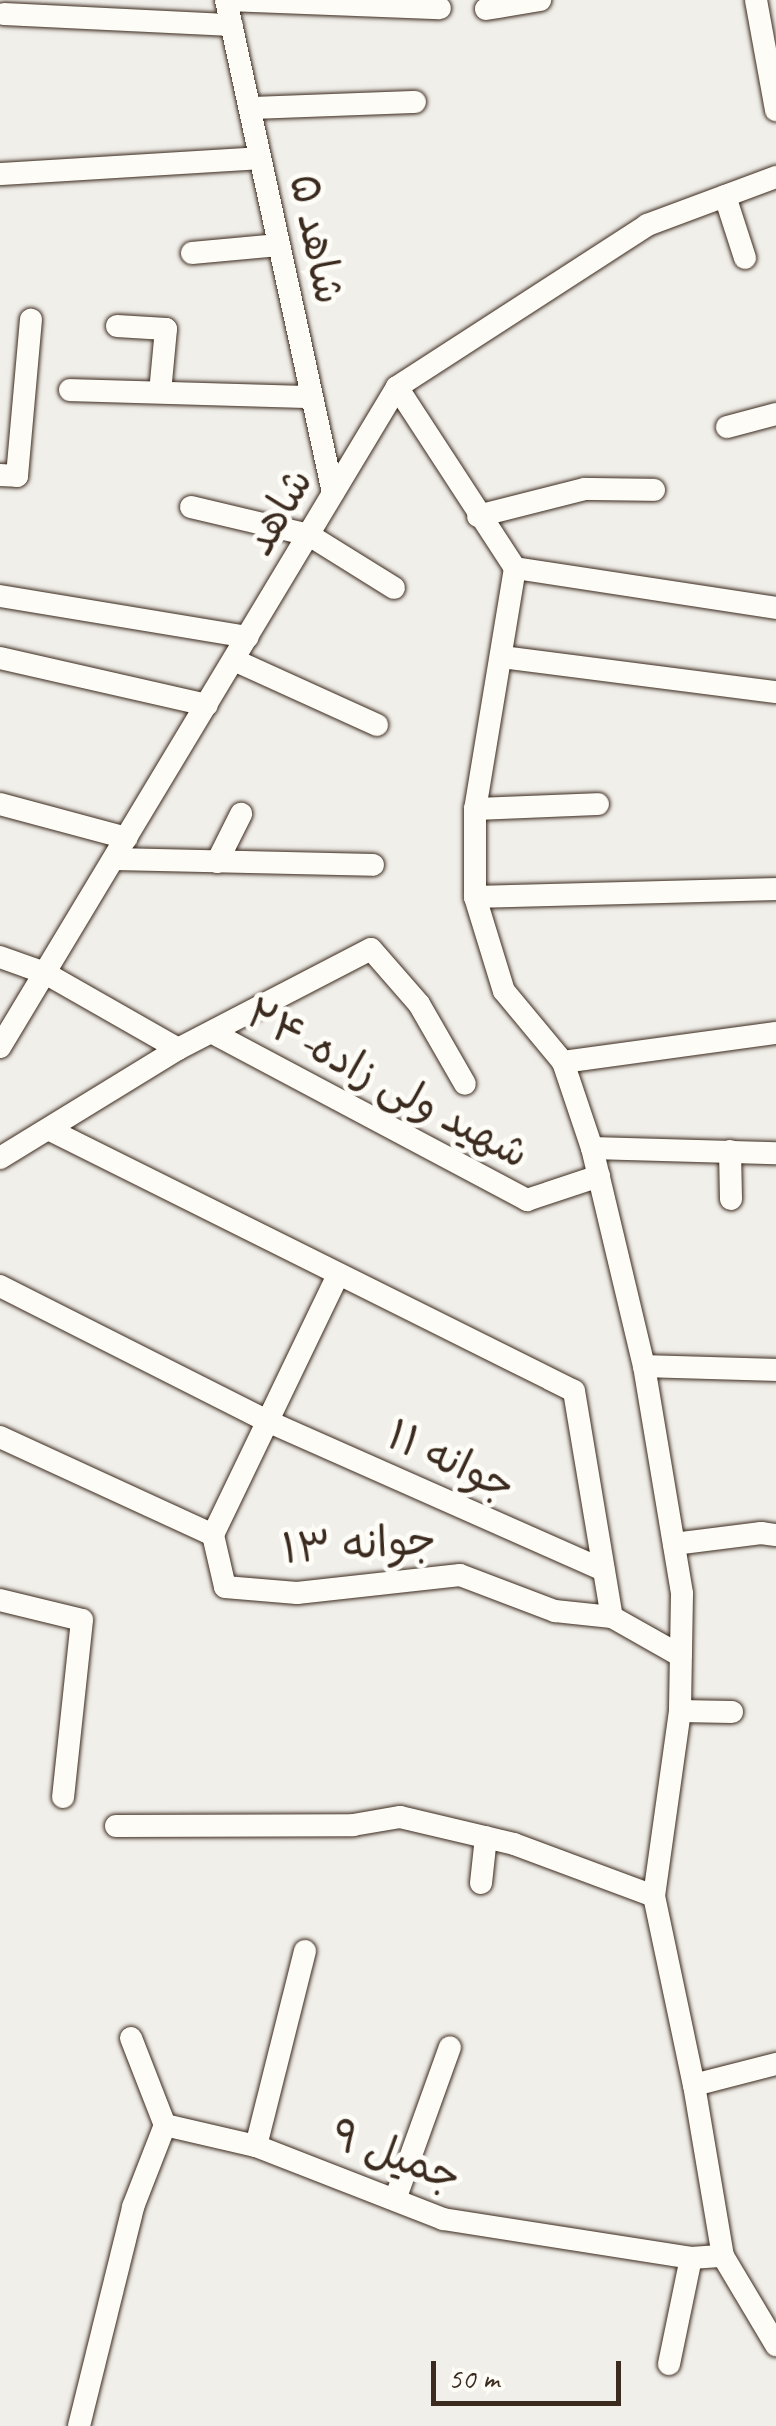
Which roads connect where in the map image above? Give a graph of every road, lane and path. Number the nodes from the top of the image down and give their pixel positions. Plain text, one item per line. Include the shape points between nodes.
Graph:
1 (227, 0) edge
2 (540, 0) edge
3 (756, 0) edge
4 (440, 8) dead end
5 (486, 9) dead end
6 (4, 14) dead end
7 (232, 25) junction
8 (415, 102) dead end
9 (250, 108) junction
10 (776, 110) edge
11 (260, 158) junction
12 (0, 174) edge
13 (776, 177) edge
14 (725, 196) junction
15 (280, 245) junction
16 (192, 253) dead end
17 (745, 258) dead end
18 (32, 320) dead end
19 (117, 326) dead end
20 (397, 386) junction
21 (70, 390) dead end
22 (160, 392) junction
23 (312, 397) junction
24 (776, 414) edge
25 (727, 427) dead end
26 (0, 475) edge
27 (654, 490) dead end
28 (333, 493) junction
29 (191, 507) dead end
30 (478, 516) junction
31 (309, 535) junction
32 (515, 568) junction
33 (394, 588) dead end
34 (0, 596) edge
35 (776, 608) edge
36 (248, 637) junction
37 (502, 657) junction
38 (0, 658) edge
39 (234, 660) junction
40 (776, 692) edge
41 (207, 704) junction
42 (377, 726) dead end
43 (0, 804) edge
44 (598, 804) dead end
45 (474, 809) junction
46 (241, 814) dead end
47 (127, 838) junction
48 (114, 859) junction
49 (217, 862) junction
50 (374, 865) dead end
51 (776, 889) edge
52 (475, 897) junction
53 (0, 956) edge
54 (45, 973) junction
55 (776, 1032) edge
56 (212, 1034) junction
57 (0, 1047) edge
58 (178, 1049) junction
59 (563, 1062) junction
60 (465, 1084) dead end
61 (50, 1130) junction
62 (592, 1148) junction
63 (730, 1152) junction
64 (776, 1152) edge
65 (0, 1158) edge
66 (599, 1176) junction
67 (731, 1199) dead end
68 (337, 1276) junction
69 (0, 1286) edge
70 (644, 1366) junction
71 (776, 1370) edge
72 (268, 1422) junction
73 (0, 1437) edge
74 (213, 1535) junction
75 (776, 1535) edge
76 (674, 1544) junction
77 (604, 1570) junction
78 (0, 1600) edge
79 (612, 1617) junction
80 (681, 1656) junction
81 (680, 1711) junction
82 (732, 1712) dead end
83 (63, 1797) dead end
84 (116, 1826) dead end
85 (486, 1837) junction
86 (481, 1882) dead end
87 (654, 1896) junction
88 (305, 1951) dead end
89 (132, 2038) dead end
90 (450, 2047) dead end
91 (776, 2064) edge
92 (694, 2085) junction
93 (165, 2125) junction
94 (256, 2146) junction
95 (396, 2197) junction
96 (723, 2256) junction
97 (691, 2258) junction
98 (776, 2345) edge
99 (669, 2364) dead end
100 (79, 2426) edge

1 - 4 street
1 - 7 street, شاهد ۵
2 - 5 street
3 - 10 street
6 - 7 street
7 - 9 street, شاهد ۵
8 - 9 street
9 - 11 street, شاهد ۵
11 - 12 street
11 - 15 street, شاهد ۵
13 - 14 street, شاهد
14 - 17 street
14 - 20 street, شاهد via 647,225
15 - 16 street
15 - 23 street, شاهد ۵
18 - 26 street via 17,476
19 - 22 street via 166,329
20 - 28 street, شاهد
20 - 30 street
21 - 22 street
22 - 23 street
23 - 28 street, شاهد ۵
24 - 25 street
27 - 30 street via 585,489
28 - 31 street, شاهد
29 - 31 street
30 - 32 street
31 - 33 street
31 - 36 street, شاهد
32 - 35 street
32 - 37 street
34 - 36 street
36 - 39 street, شاهد
37 - 40 street
37 - 45 street
38 - 41 street
39 - 41 street, شاهد
39 - 42 street
41 - 47 street, شاهد
43 - 47 street
44 - 45 street
45 - 52 street
46 - 49 street
47 - 48 street, شاهد
48 - 49 street
48 - 54 street, شاهد
49 - 50 street
51 - 52 street
52 - 59 street via 504,991
53 - 54 street
54 - 57 street, شاهد
54 - 58 street
55 - 59 street
56 - 58 street
56 - 60 street via 372,950 420,1004
56 - 66 street, شهید ولی زاده-۲۴ via 527,1200
58 - 61 street
59 - 62 street
61 - 65 street
61 - 68 street
62 - 63 street
62 - 66 street
63 - 64 street
63 - 67 street
66 - 70 street
68 - 72 street
68 - 77 street via 574,1391
69 - 72 street, جوانه ۱۱
70 - 71 street
70 - 76 street
72 - 74 street
72 - 77 street, جوانه ۱۱
73 - 74 street
74 - 79 street, جوانه ۱۳ via 225,1587 296,1593 460,1575 555,1611
75 - 76 street
76 - 80 street
77 - 79 street
78 - 83 street via 82,1620
79 - 80 street
80 - 81 street
81 - 82 street
81 - 87 street
84 - 85 street via 353,1825 400,1817
85 - 86 street
85 - 87 street
87 - 92 street
88 - 94 street
89 - 93 street
90 - 95 street
91 - 92 street
92 - 96 street
93 - 94 street, جمیل ۹
93 - 100 street via 133,2207
94 - 95 street, جمیل ۹
95 - 97 street, جمیل ۹ via 443,2218
96 - 97 street, جمیل ۹
96 - 98 street
97 - 99 street

